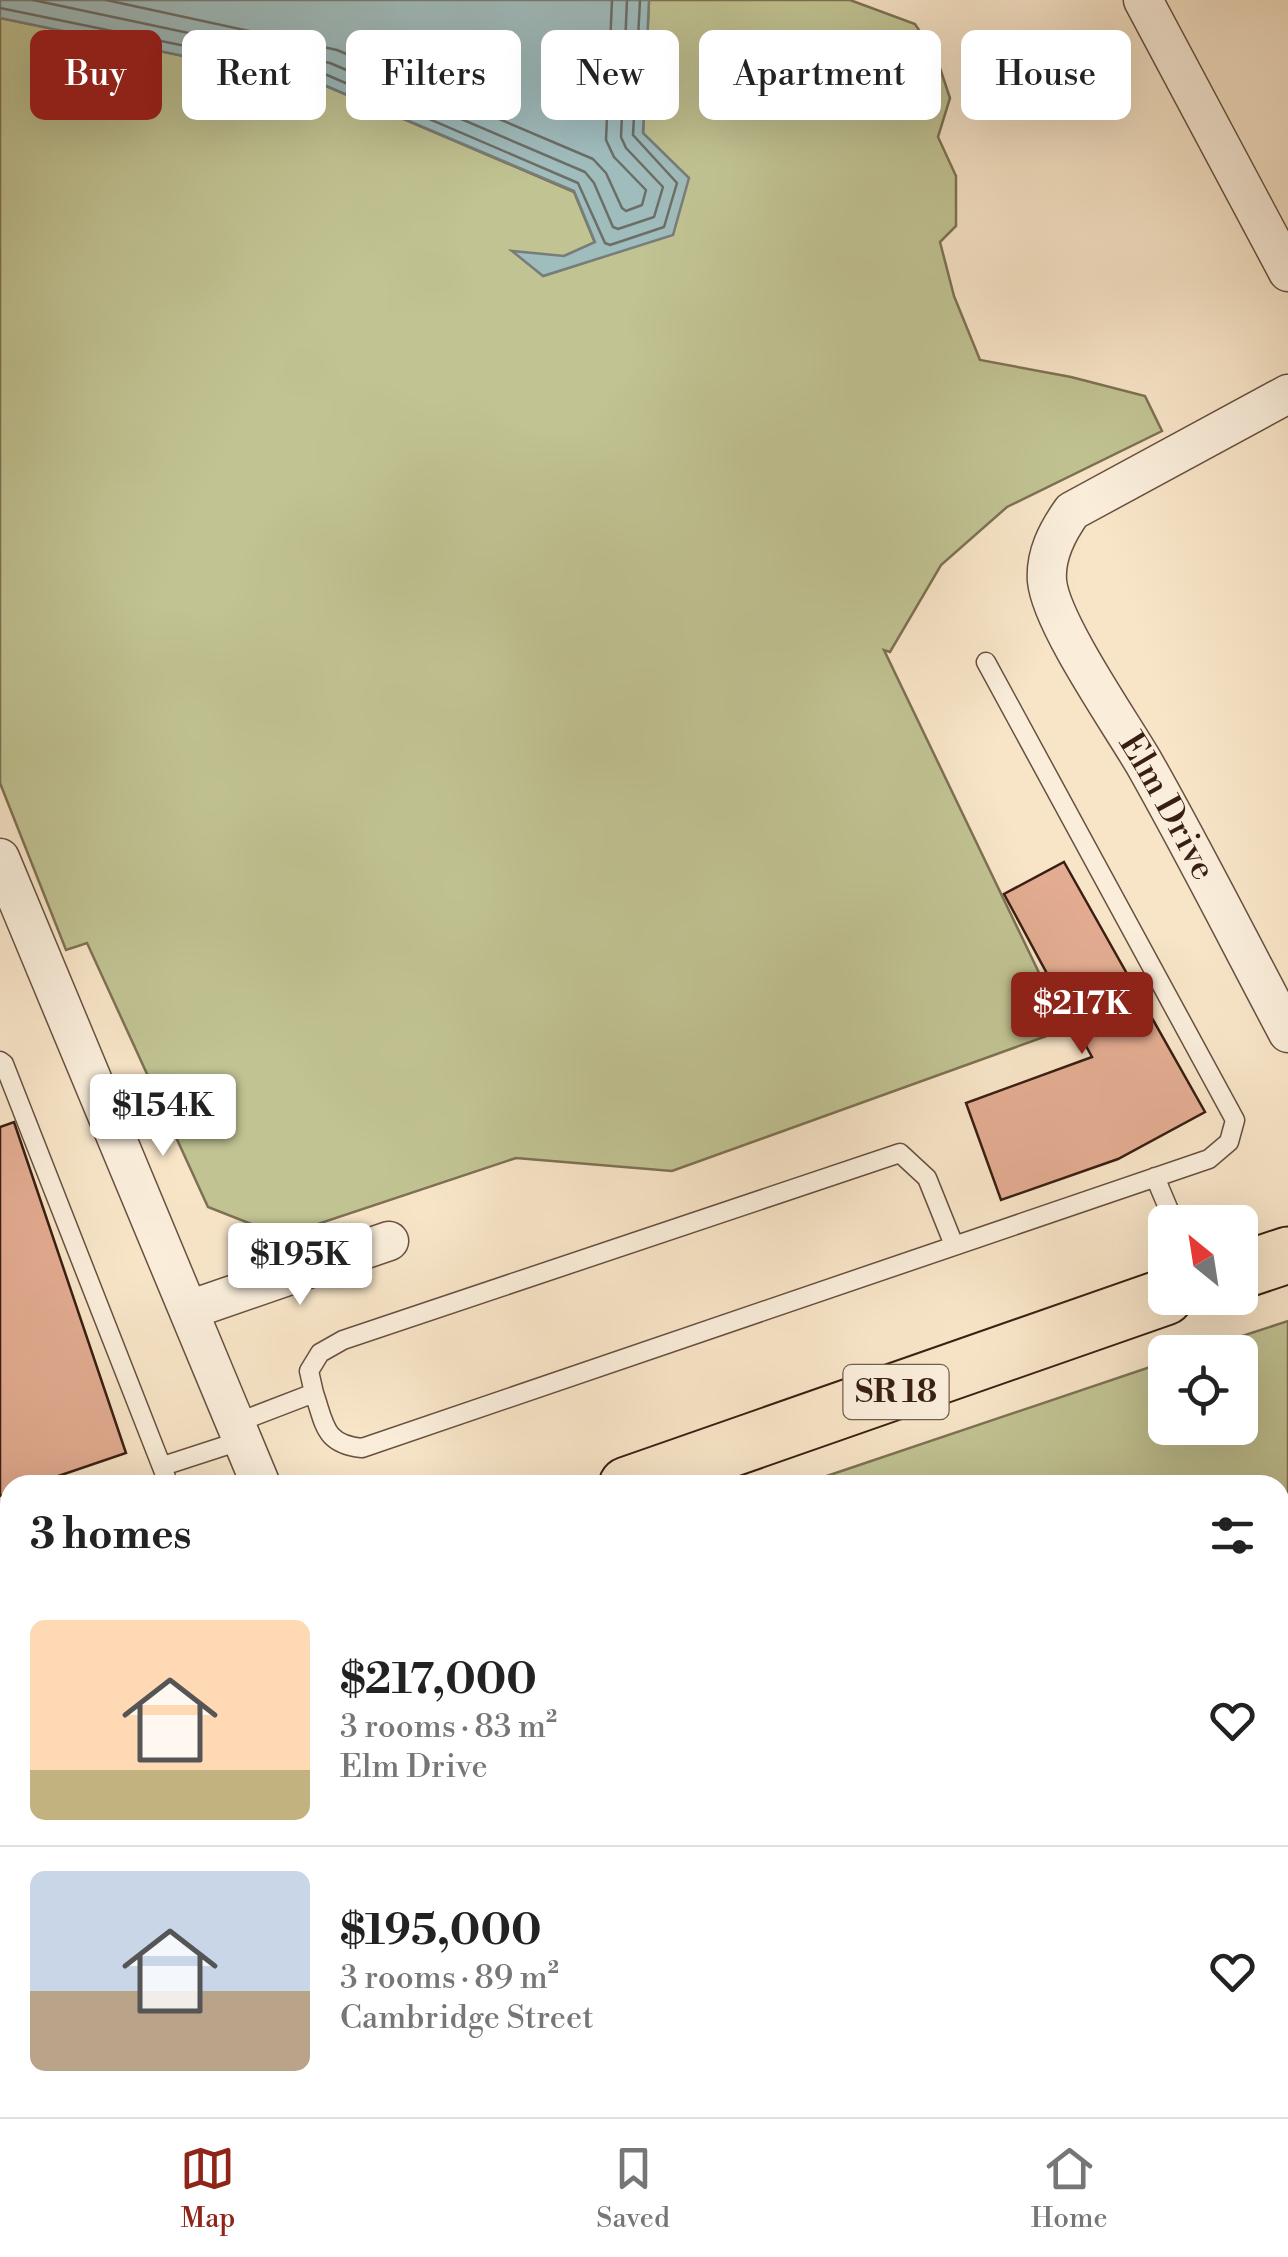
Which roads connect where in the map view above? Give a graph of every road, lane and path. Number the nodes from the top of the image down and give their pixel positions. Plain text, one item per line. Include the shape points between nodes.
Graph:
1 (1142, 0) edge
2 (1288, 272) edge
3 (1288, 394) edge
4 (986, 662) dead end
5 (0, 858) edge
6 (1288, 1032) edge
7 (0, 1061) edge
8 (1154, 1177) junction
9 (1166, 1205) edge
10 (389, 1241) dead end
11 (954, 1246) junction
12 (1288, 1254) edge
13 (1258, 1265) edge
14 (1148, 1304) edge
15 (190, 1310) junction
16 (314, 1394) junction
17 (240, 1432) junction
18 (163, 1466) junction
19 (166, 1475) edge
20 (257, 1475) edge
21 (657, 1475) edge

1 - 2 street
3 - 6 street, Elm Drive via 1072,512 1055,535 1047,580 1066,630
4 - 8 lane via 1235,1120 1230,1142 1209,1159
5 - 15 street
7 - 18 lane
8 - 9 lane
8 - 11 lane
10 - 15 street
11 - 16 lane via 362,1448 329,1436
11 - 16 lane via 927,1178 900,1153 343,1340 320,1353 308,1370
12 - 13 main road
14 - 21 main road, SR 18
15 - 17 street
16 - 17 lane
17 - 18 lane
17 - 20 street
18 - 19 lane

